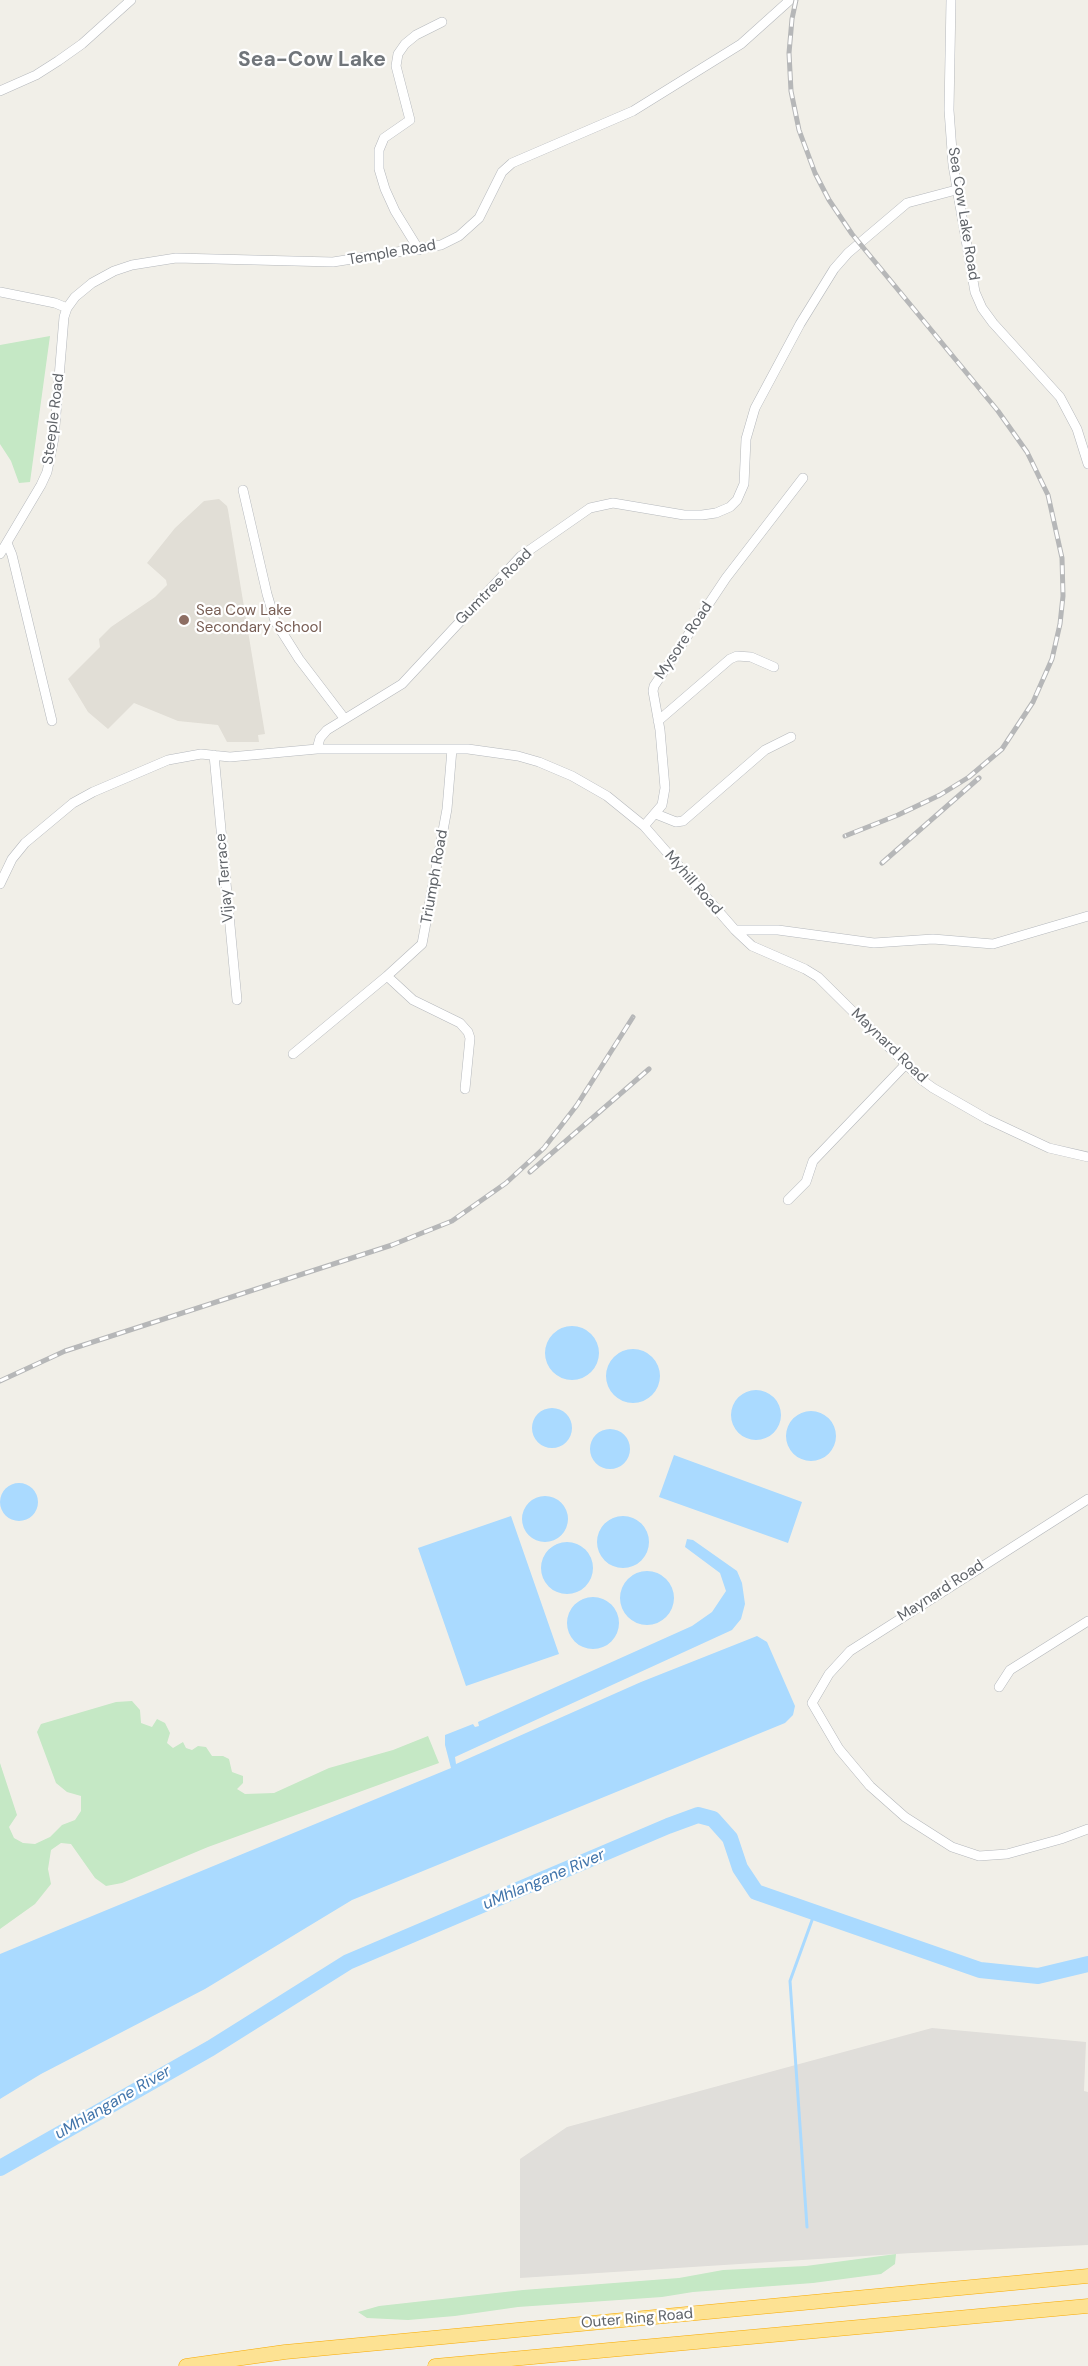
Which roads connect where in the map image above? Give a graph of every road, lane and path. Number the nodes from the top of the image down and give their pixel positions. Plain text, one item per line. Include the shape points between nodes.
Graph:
1 (131, 0) edge
2 (790, 0) edge
3 (951, 0) edge
4 (442, 22) dead end
5 (0, 91) edge
6 (956, 190) junction
7 (419, 250) junction
8 (0, 292) edge
9 (67, 308) junction
10 (1088, 464) edge
11 (803, 478) dead end
12 (243, 490) dead end
13 (7, 543) junction
14 (0, 554) edge
15 (774, 667) dead end
16 (344, 718) junction
17 (52, 721) dead end
18 (658, 721) junction
19 (791, 737) dead end
20 (317, 749) junction
21 (452, 749) junction
22 (214, 755) junction
23 (656, 814) junction
24 (644, 826) junction
25 (0, 884) edge
26 (1088, 916) edge
27 (735, 930) junction
28 (387, 976) junction
29 (237, 1000) dead end
30 (293, 1054) dead end
31 (906, 1064) junction
32 (465, 1089) dead end
33 (1088, 1157) edge
34 (788, 1200) dead end
35 (1088, 1499) edge
36 (1088, 1621) edge
37 (999, 1687) dead end
38 (1088, 1829) edge
39 (1088, 2276) edge
40 (1088, 2306) edge
41 (186, 2366) edge
42 (435, 2366) edge

1 - 5 street via 58,61
2 - 7 street, Temple Road via 741,44 633,111 512,163 502,172 479,218 465,232 441,245
3 - 6 street, Sea Cow Lake Road via 949,110
4 - 7 street via 416,35 398,54 396,66 410,120 384,138 378,150 385,189
6 - 10 street, Sea Cow Lake Road via 971,277 982,308 1060,397 1077,429
6 - 16 street, Gumtree Road via 907,203 834,269 755,408 746,439 744,484 730,507 702,515 613,503 590,508 521,556 402,684
7 - 9 street, Temple Road via 333,262 195,258 152,261 114,271 81,291
8 - 9 street
9 - 13 street, Steeple Road via 52,454 41,485
11 - 18 street, Mysore Road via 726,578 656,682 653,691
12 - 16 street via 275,621 298,659
13 - 14 street, Steeple Road
13 - 17 street
15 - 18 street via 751,657 730,659
16 - 20 street, Gumtree Road via 322,734
18 - 23 street, Mysore Road via 665,788
19 - 23 street via 765,750 683,821
20 - 21 street, Myhill Road
20 - 22 street
21 - 24 street, Myhill Road via 518,756 556,768 607,795
21 - 28 street, Triumph Road via 447,809 424,937 418,949
22 - 25 street via 168,760 83,796 25,843
22 - 29 street, Vijay Terrace
23 - 24 street, Mysore Road
24 - 27 street, Myhill Road
26 - 27 street via 993,944 933,939 873,943 778,930
27 - 31 street, Maynard Road via 752,946 818,977
28 - 30 street, Triumph Road
28 - 32 street via 413,1000 460,1023 468,1032
31 - 33 street, Maynard Road via 928,1084 987,1119 1049,1148
31 - 34 street via 813,1161 806,1182
35 - 38 street, Maynard Road via 850,1651 829,1674 812,1703 839,1749 870,1786 905,1817 952,1847 980,1856 1007,1854
36 - 37 street via 1010,1670
39 - 41 highway, Outer Ring Road via 285,2352
40 - 42 highway, Outer Ring Road

